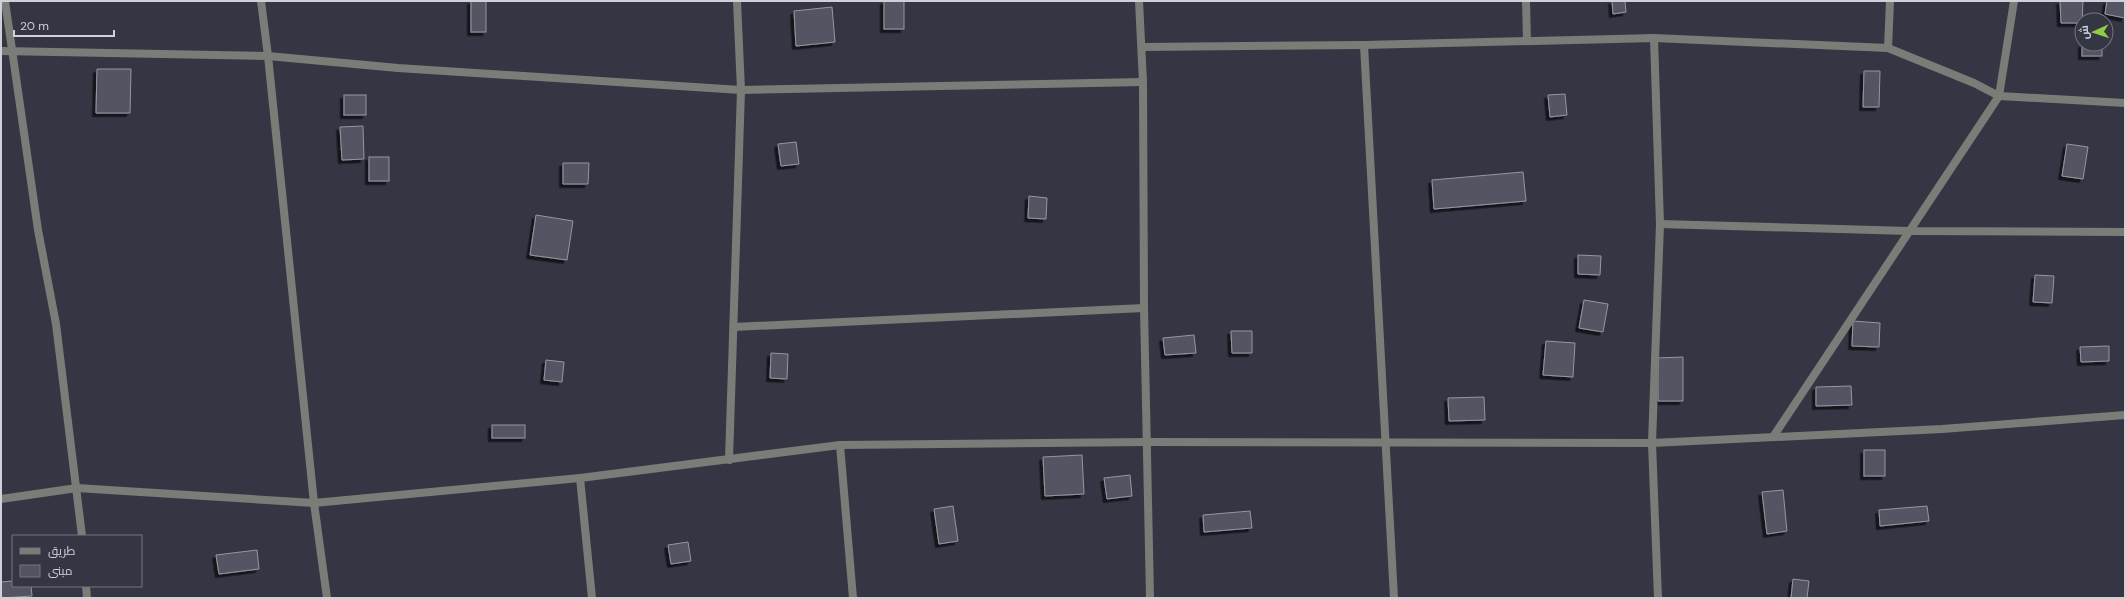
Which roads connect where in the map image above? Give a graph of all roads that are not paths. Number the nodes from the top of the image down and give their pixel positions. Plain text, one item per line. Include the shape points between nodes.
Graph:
1 (5, 1) edge
2 (261, 1) edge
3 (737, 1) edge
4 (1138, 1) edge
5 (1526, 1) edge
6 (1890, 1) edge
7 (2014, 1) edge
8 (1654, 38) junction
9 (1527, 41) junction
10 (1364, 45) junction
11 (1142, 47) junction
12 (1888, 48) junction
13 (1, 51) edge
14 (11, 51) junction
15 (268, 56) junction
16 (1143, 82) junction
17 (741, 90) junction
18 (1999, 96) junction
19 (2125, 103) edge
20 (1660, 224) junction
21 (1910, 230) junction
22 (2125, 232) edge
23 (1144, 308) junction
24 (734, 327) junction
25 (2125, 415) edge
26 (1773, 437) junction
27 (1385, 441) junction
28 (1146, 442) junction
29 (1652, 442) junction
30 (840, 445) junction
31 (729, 460) junction
32 (580, 478) junction
33 (77, 488) junction
34 (1, 499) edge
35 (314, 503) junction
36 (82, 535) edge
37 (86, 587) edge
38 (87, 598) edge
39 (327, 598) edge
40 (592, 598) edge
41 (853, 598) edge
42 (1150, 598) edge
43 (1394, 598) edge
44 (1658, 598) edge

1 - 14 street
2 - 15 street
3 - 17 street
4 - 11 street
5 - 9 street
6 - 12 street
7 - 18 street
8 - 9 street
8 - 12 street
8 - 20 street
9 - 10 street
10 - 11 street
10 - 27 street
11 - 16 street
12 - 18 street via 1968,80
13 - 14 street
14 - 15 street
14 - 33 street via 38,230 56,324
15 - 17 street via 398,68
15 - 35 street
16 - 17 street
16 - 23 street
17 - 24 street
18 - 19 street
18 - 21 street
20 - 21 street
20 - 29 street
21 - 22 street
21 - 26 street
23 - 24 street
23 - 28 street
24 - 31 street
25 - 26 street via 1942,430
26 - 29 street
27 - 28 street
27 - 29 street
27 - 43 street
28 - 30 street
28 - 42 street
29 - 44 street
30 - 31 street
30 - 41 street
31 - 32 street
32 - 35 street
32 - 40 street
33 - 34 street
33 - 35 street
33 - 36 street
35 - 39 street
37 - 38 street

